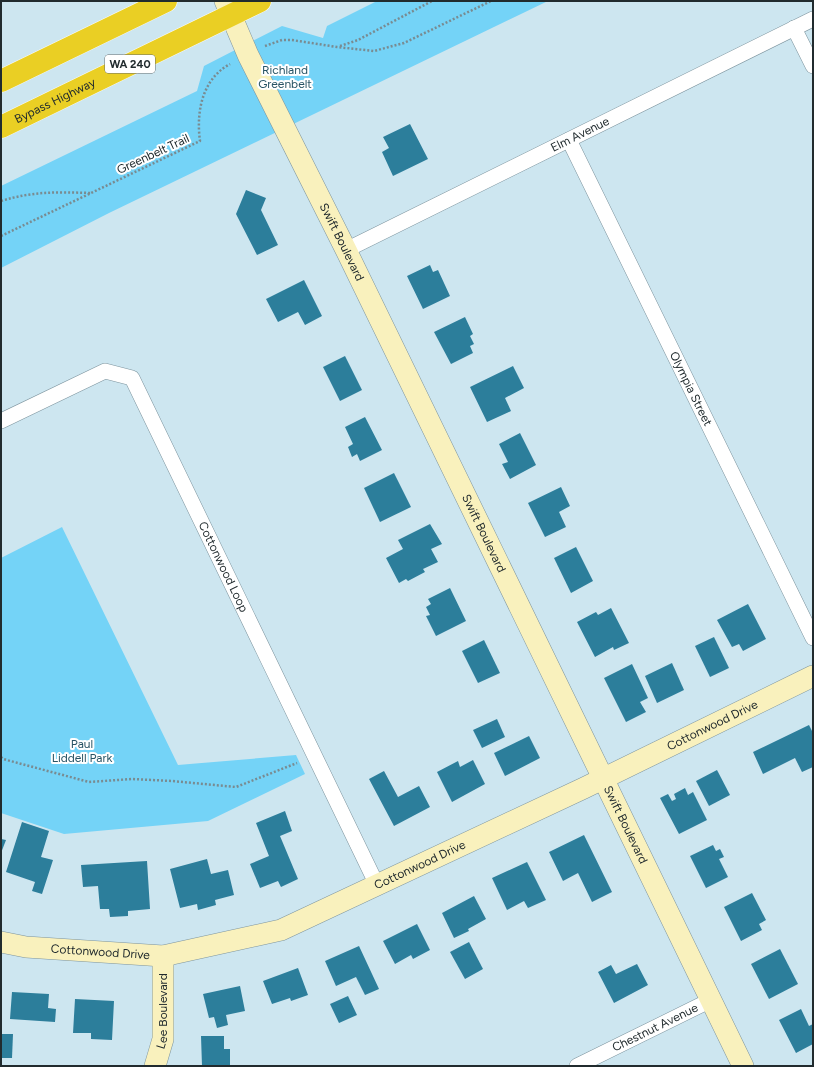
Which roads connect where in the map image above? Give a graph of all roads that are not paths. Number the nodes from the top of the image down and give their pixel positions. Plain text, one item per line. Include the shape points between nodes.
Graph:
1 (166, 1) edge
2 (260, 1) edge
3 (228, 8) edge
4 (813, 19) edge
5 (794, 28) junction
6 (813, 66) edge
7 (1, 81) edge
8 (1, 127) edge
9 (569, 140) junction
10 (346, 250) junction
11 (1, 421) edge
12 (813, 638) edge
13 (813, 676) edge
14 (603, 779) junction
15 (377, 885) junction
16 (1, 942) edge
17 (163, 956) junction
18 (711, 1000) junction
19 (155, 1066) edge
20 (577, 1066) edge
21 (743, 1066) edge

1 - 7 highway
2 - 3 highway, Bypass Highway / WA 240
3 - 8 highway, Bypass Highway / WA 240
3 - 10 main road, Swift Boulevard via 248,55
4 - 5 street, Elm Avenue
5 - 6 street
5 - 9 street, Elm Avenue
9 - 10 street, Elm Avenue
9 - 12 street, Olympia Street
10 - 14 main road, Swift Boulevard
11 - 15 street, Cottonwood Loop via 105,371 132,378
13 - 14 main road, Cottonwood Drive
14 - 15 main road, Cottonwood Drive
14 - 18 main road, Swift Boulevard
15 - 17 main road, Cottonwood Drive via 281,930
16 - 17 main road, Cottonwood Drive via 26,947
17 - 19 main road, Lee Boulevard via 164,1039
18 - 20 street, Chestnut Avenue
18 - 21 main road, Swift Boulevard

